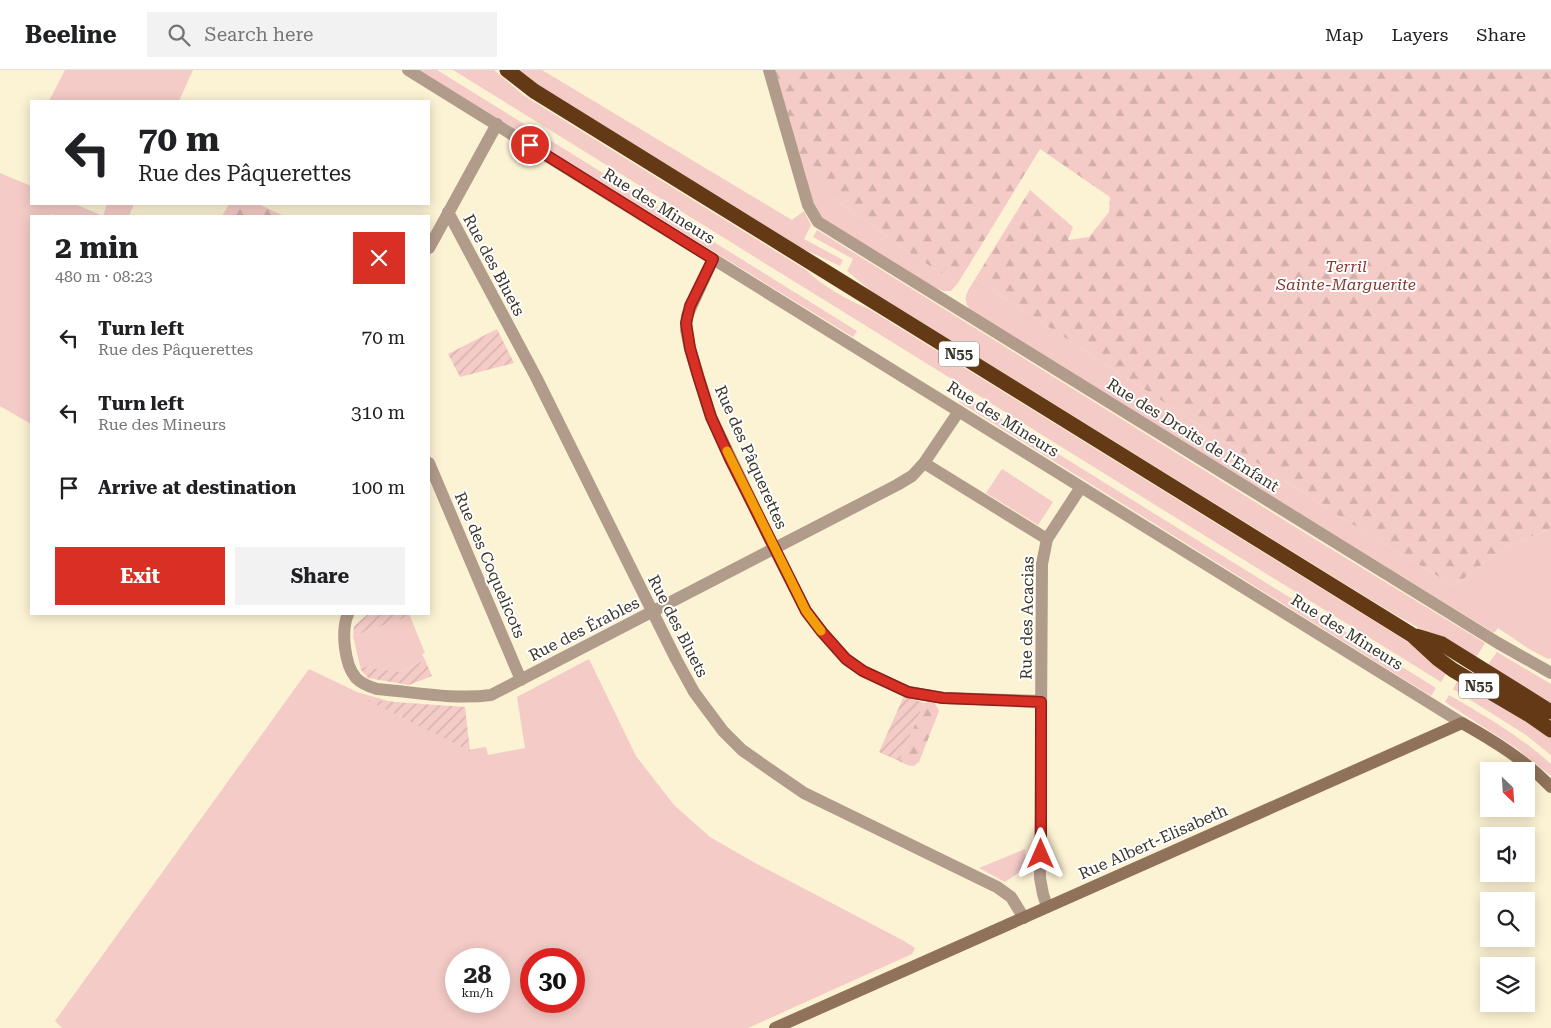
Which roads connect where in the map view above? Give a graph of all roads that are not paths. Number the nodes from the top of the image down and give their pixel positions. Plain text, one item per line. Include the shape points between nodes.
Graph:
1 (408, 70) edge
2 (507, 70) edge
3 (769, 70) edge
4 (497, 124) junction
5 (448, 212) junction
6 (430, 246) edge
7 (713, 259) junction
8 (959, 411) junction
9 (924, 463) junction
10 (430, 465) edge
11 (1081, 486) junction
12 (1047, 539) junction
13 (774, 548) junction
14 (652, 612) junction
15 (348, 615) edge
16 (1412, 635) junction
17 (1551, 674) edge
18 (521, 680) junction
19 (1041, 702) junction
20 (1551, 712) edge
21 (1462, 723) junction
22 (1551, 730) edge
23 (1551, 786) edge
24 (1047, 907) junction
25 (1024, 918) junction
26 (775, 1028) edge

1 - 4 street, Rue des Mineurs
2 - 16 highway, N55 via 542,96
3 - 17 street, Rue des Droits de l'Enfant via 808,205 818,222
4 - 5 street
4 - 7 street, Rue des Mineurs
5 - 6 street
5 - 14 street, Rue des Bluets via 536,377
7 - 8 street, Rue des Mineurs
7 - 13 street, Rue des Pâquerettes via 687,316 687,336 711,417
8 - 9 street, Rue des Érables
8 - 11 street, Rue des Mineurs
9 - 12 street
9 - 13 street, Rue des Érables via 906,480
10 - 18 street, Rue des Coquelicots
11 - 12 street
11 - 21 street, Rue des Mineurs
12 - 19 street, Rue des Acacias via 1042,564
13 - 14 street, Rue des Érables
13 - 19 street, Rue des Pâquerettes via 806,611 846,659 863,671 908,692 932,697
14 - 18 street, Rue des Érables
14 - 25 street, Rue des Bluets via 697,697 722,731 742,750 804,793 1003,891 1011,897
15 - 18 street, Rue des Érables via 344,630 347,655 352,672 367,686 479,696 491,695
16 - 20 highway, N55 via 1442,644
16 - 22 highway, N55 via 1445,664
19 - 24 street, Rue des Acacias via 1040,878
21 - 23 street, Rue des Mineurs via 1499,744 1534,769
21 - 24 street, Rue Albert-Elisabeth
24 - 25 street, Rue Albert-Elisabeth
25 - 26 street, Rue Albert-Elisabeth

